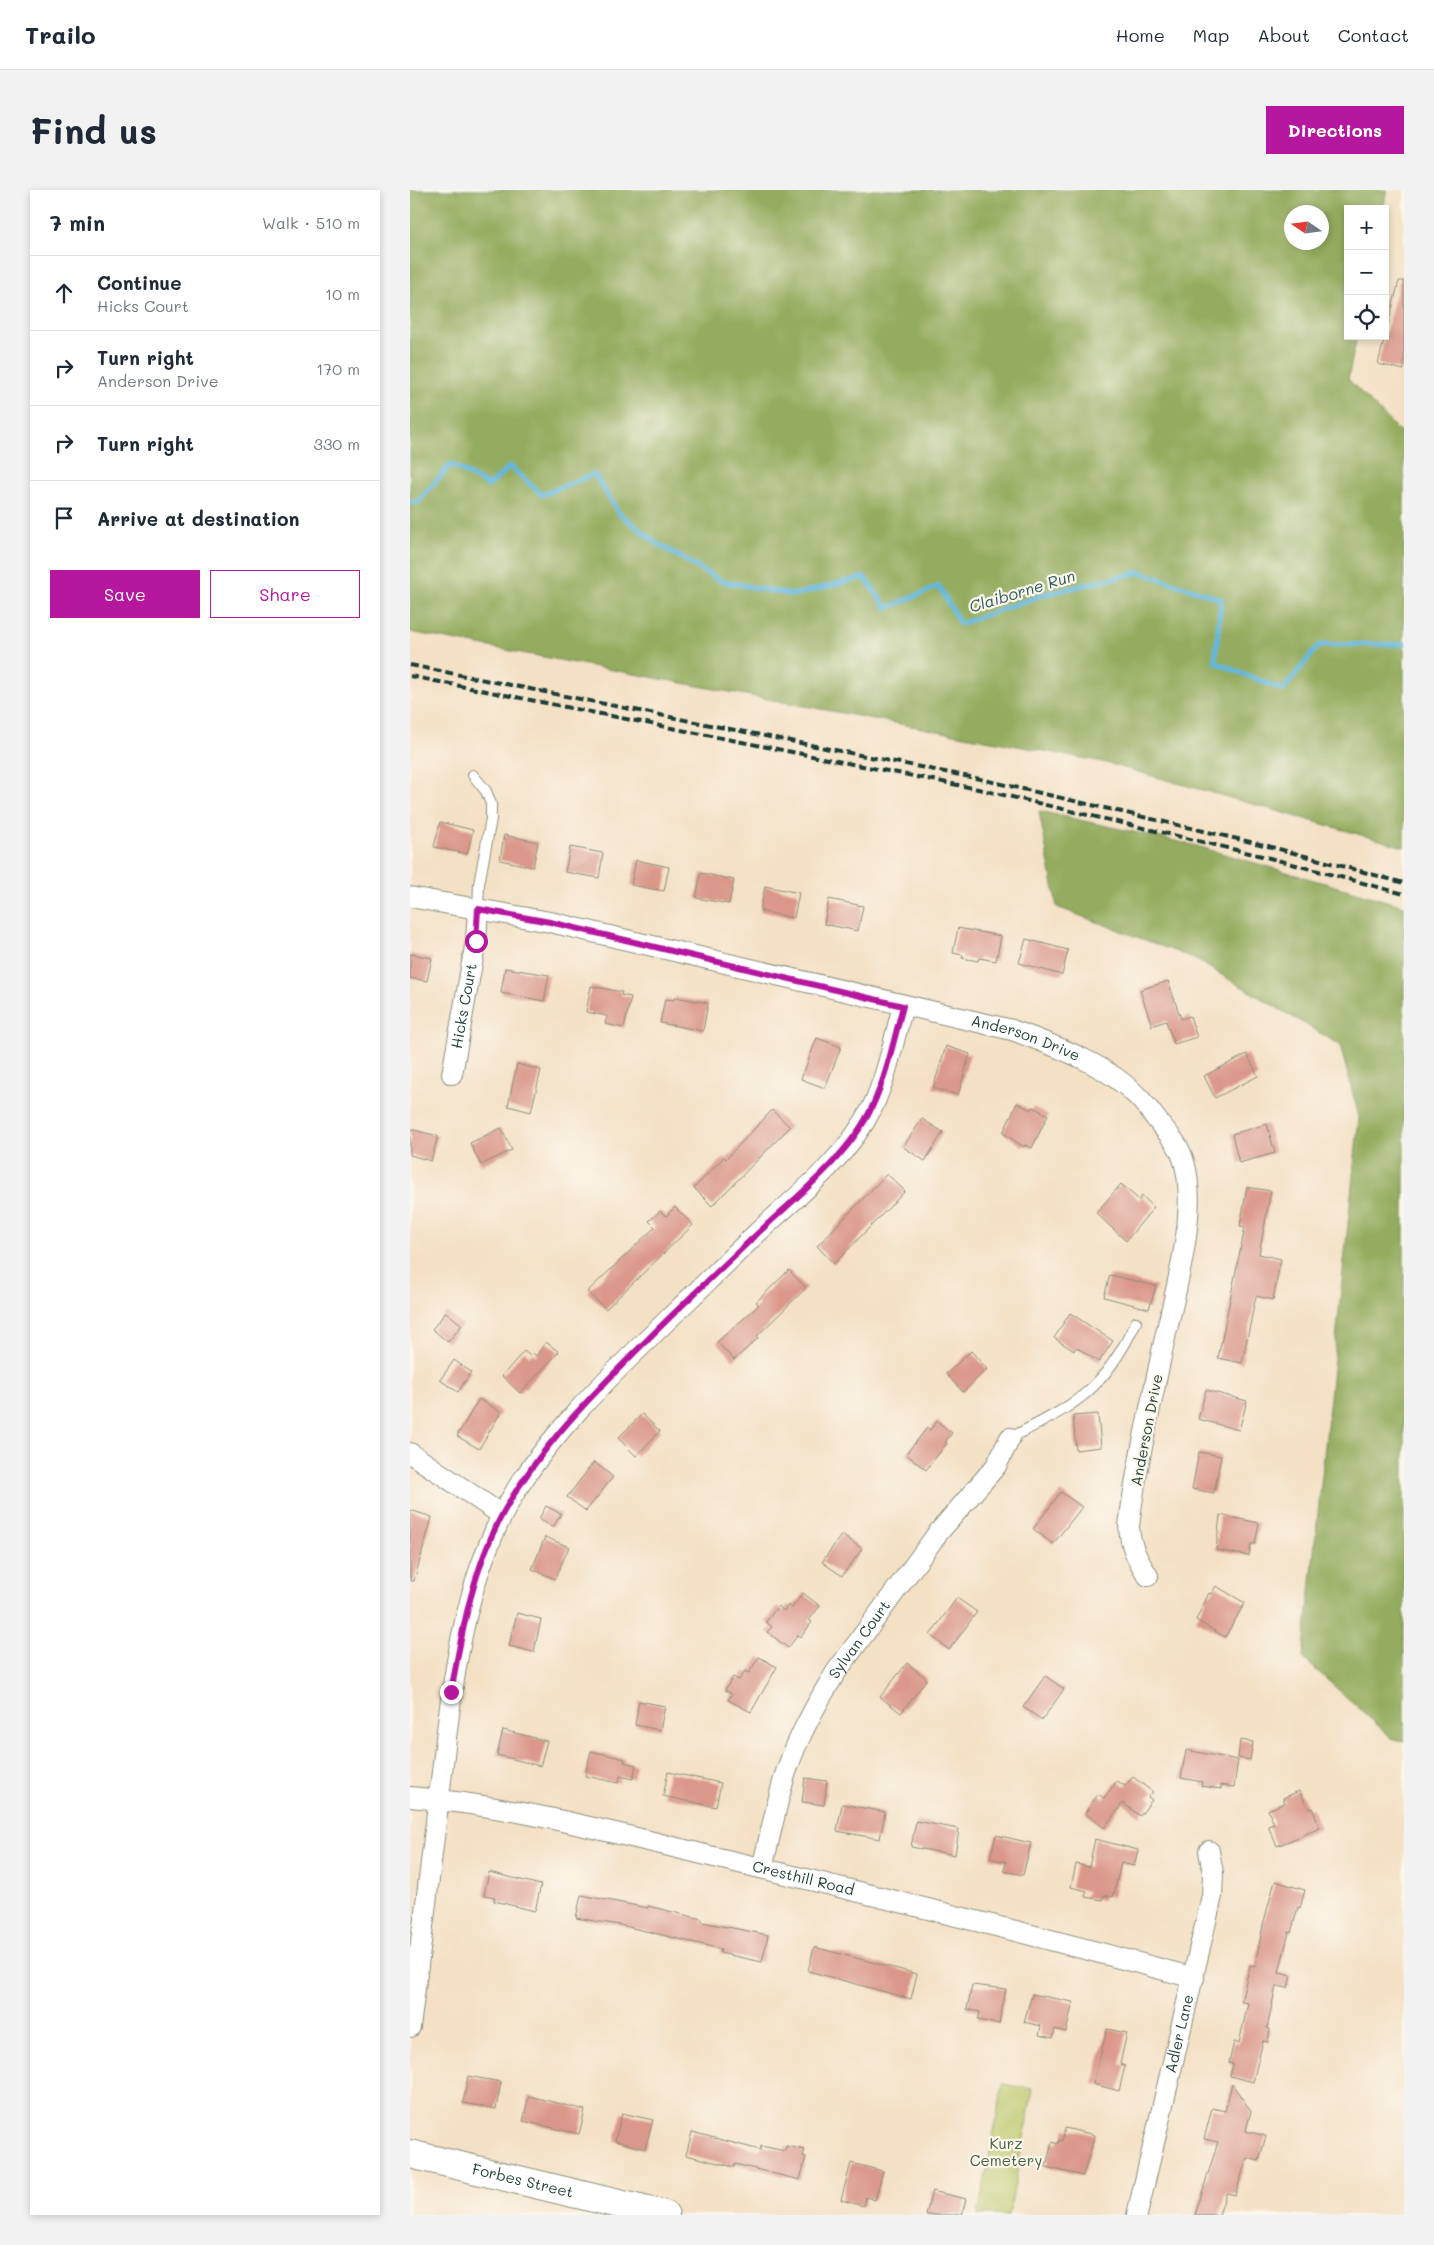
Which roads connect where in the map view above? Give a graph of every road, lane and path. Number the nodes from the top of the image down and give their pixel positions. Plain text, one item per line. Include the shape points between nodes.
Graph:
1 (473, 775) dead end
2 (410, 897) edge
3 (478, 909) junction
4 (903, 1006) junction
5 (452, 1074) dead end
6 (1136, 1322) dead end
7 (1010, 1438) joint
8 (410, 1453) edge
9 (502, 1515) junction
10 (1148, 1576) dead end
11 (410, 1797) edge
12 (438, 1799) junction
13 (1209, 1851) dead end
14 (762, 1868) junction
15 (1194, 1978) junction
16 (410, 2027) edge
17 (410, 2154) edge
18 (665, 2215) edge
19 (1137, 2215) edge

1 - 3 lane via 486,790 491,819 479,884
2 - 3 street, Anderson Drive
3 - 4 street, Anderson Drive via 550,922
3 - 5 street, Hicks Court via 476,941
4 - 9 street via 872,1108 852,1138 829,1166 586,1402 549,1443
4 - 10 street, Anderson Drive via 1012,1030 1090,1064 1137,1096 1178,1148 1188,1188 1186,1239 1129,1526 1130,1542
6 - 7 lane via 1114,1364 1078,1401
7 - 14 street, Sylvan Court via 996,1466 938,1533 822,1694 786,1774
8 - 9 street
9 - 12 street via 482,1562 462,1634 451,1692
11 - 12 street, Cresthill Road
12 - 14 street, Cresthill Road via 574,1823
12 - 16 street
13 - 15 street, Adler Lane via 1212,1896
14 - 15 street, Cresthill Road
15 - 19 street, Adler Lane
17 - 18 street, Forbes Street

